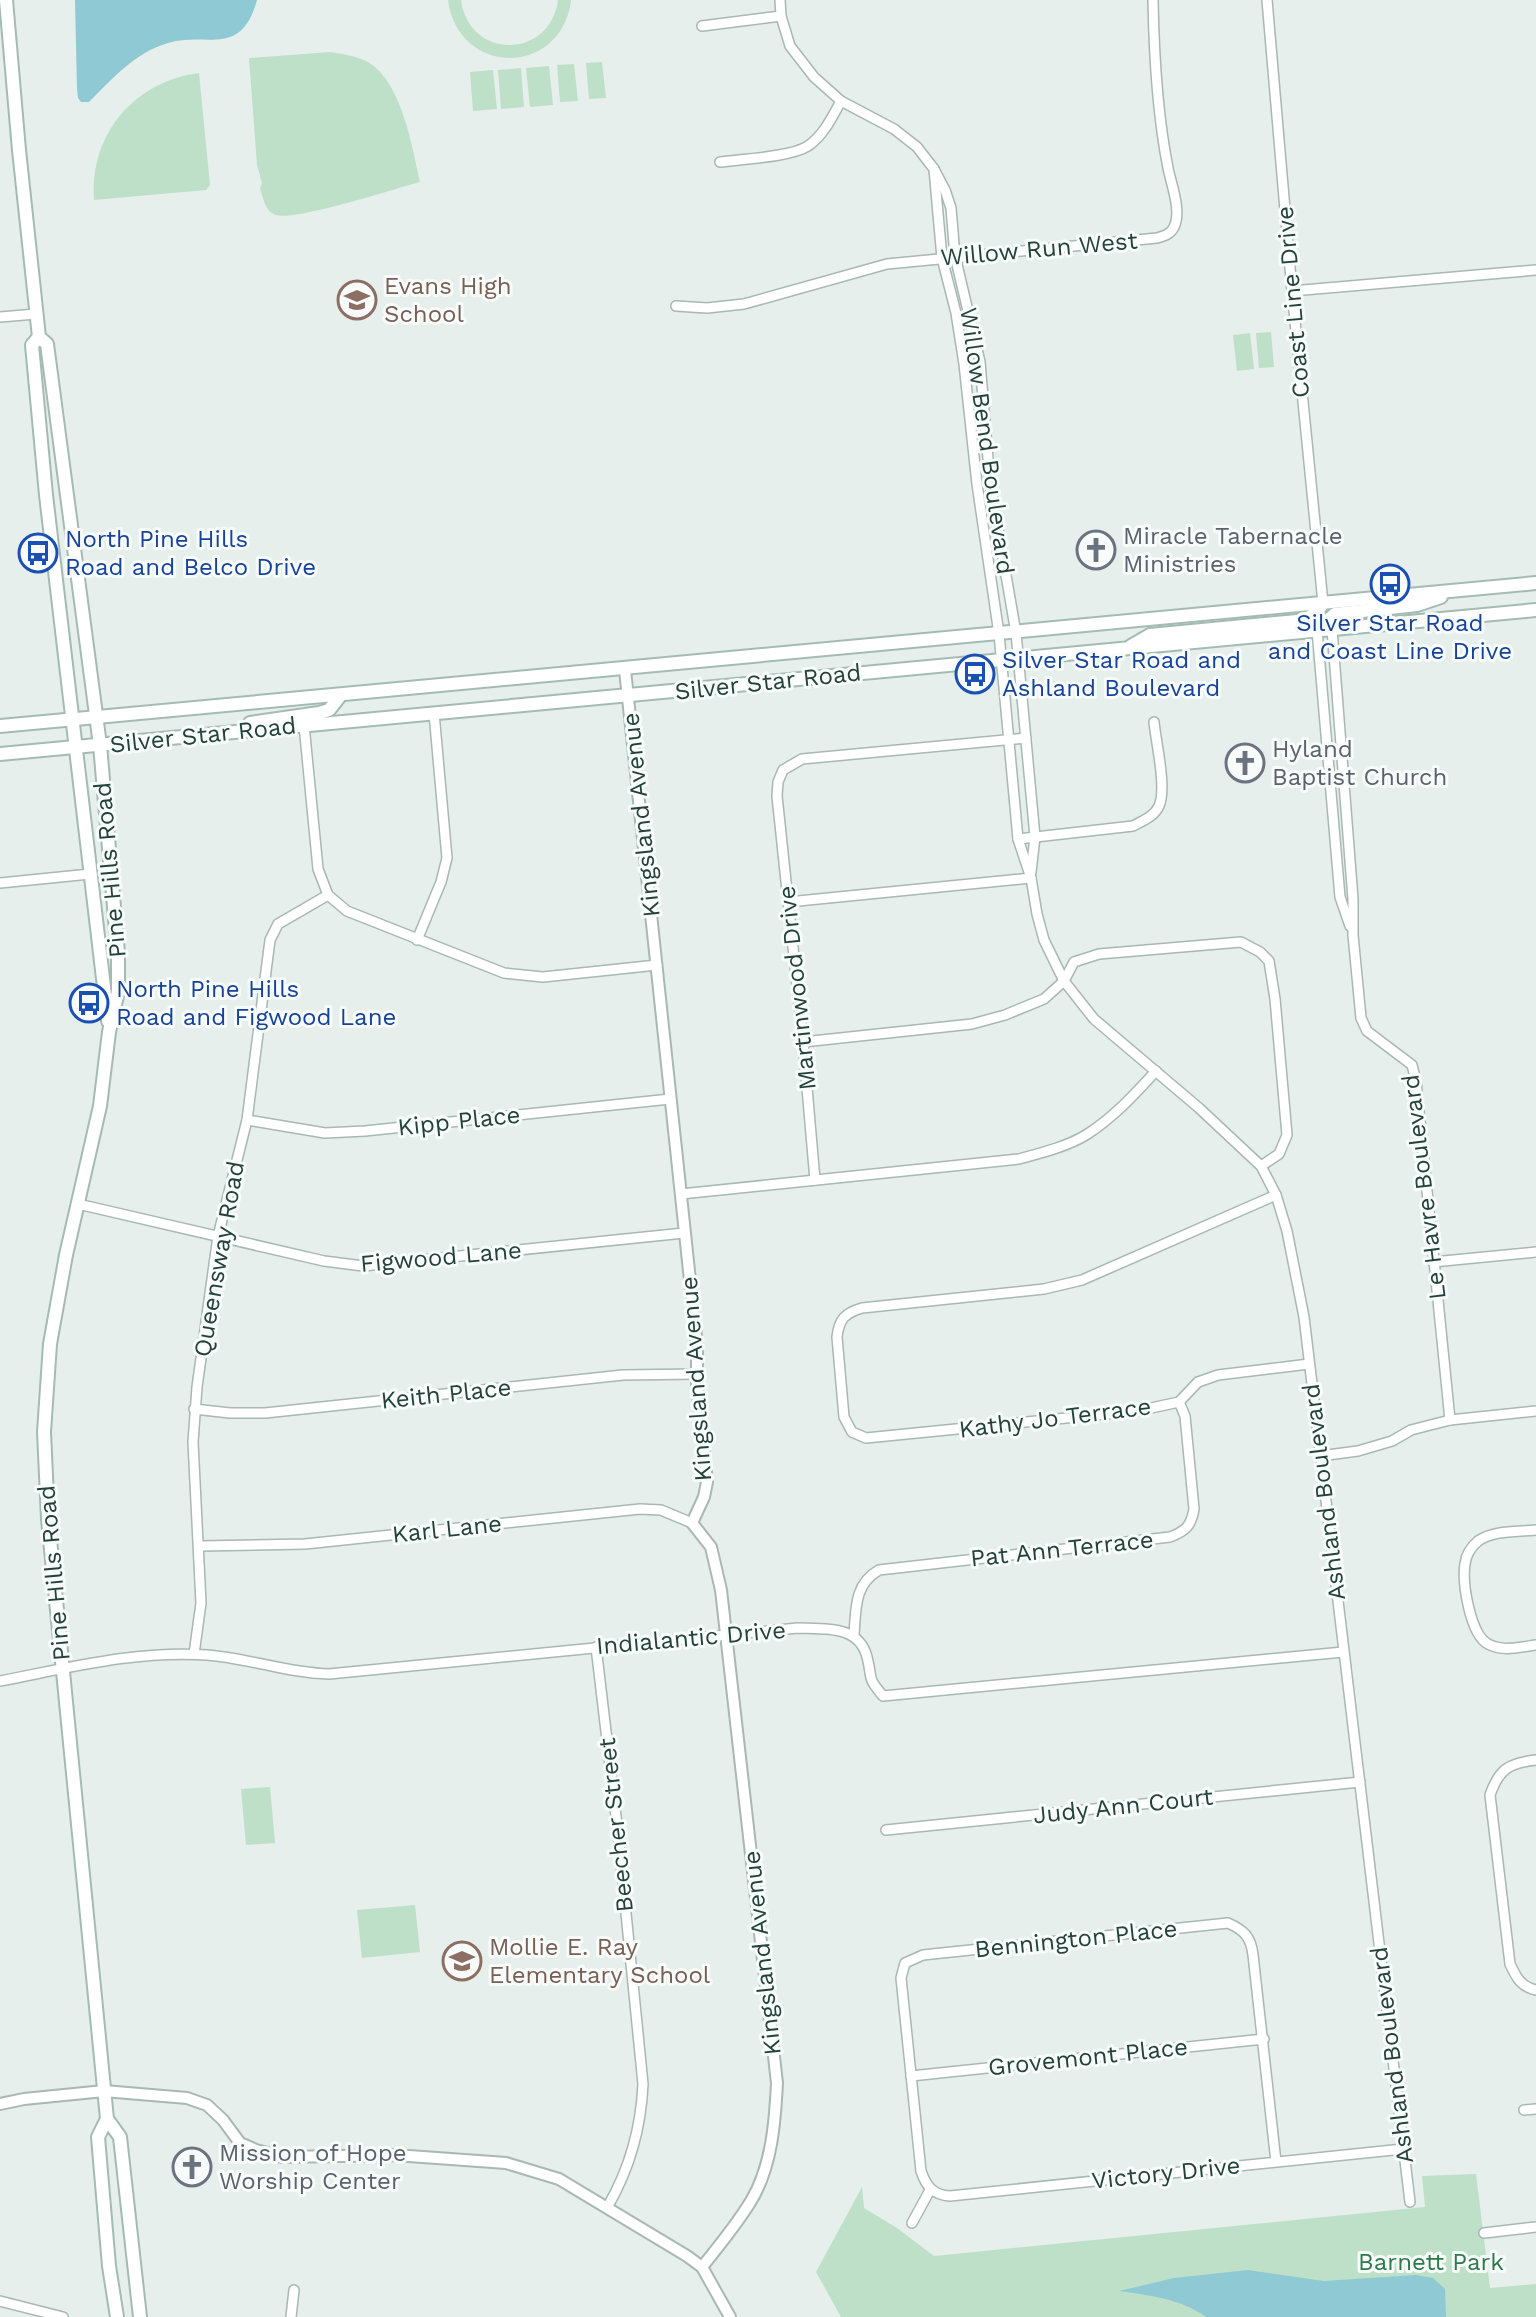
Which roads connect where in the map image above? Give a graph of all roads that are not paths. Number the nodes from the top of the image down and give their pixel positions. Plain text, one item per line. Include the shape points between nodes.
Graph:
1 (6, 0) edge
2 (780, 0) edge
3 (1153, 0) edge
4 (1267, 0) edge
5 (781, 16) junction
6 (702, 26) dead end
7 (4, 27) edge
8 (841, 101) junction
9 (720, 162) dead end
10 (934, 169) junction
11 (955, 256) junction
12 (942, 258) junction
13 (1536, 270) edge
14 (1292, 291) junction
15 (676, 306) dead end
16 (36, 314) junction
17 (0, 317) edge
18 (39, 337) junction
19 (1536, 583) edge
20 (1465, 590) junction
21 (1536, 602) edge
22 (1323, 603) junction
23 (1536, 610) edge
24 (1463, 617) junction
25 (1332, 629) junction
26 (1317, 630) junction
27 (1016, 633) junction
28 (999, 634) junction
29 (1127, 648) junction
30 (1019, 658) junction
31 (1001, 660) junction
32 (625, 670) junction
33 (340, 696) junction
34 (628, 696) junction
35 (434, 713) junction
36 (96, 718) junction
37 (72, 720) junction
38 (1154, 722) dead end
39 (304, 725) junction
40 (0, 726) edge
41 (178, 738) junction
42 (1026, 738) junction
43 (1008, 740) junction
44 (100, 745) junction
45 (76, 747) junction
46 (0, 754) edge
47 (1035, 837) junction
48 (1018, 839) junction
49 (90, 874) junction
50 (1031, 878) junction
51 (0, 883) edge
52 (328, 895) junction
53 (788, 902) junction
54 (1353, 935) junction
55 (417, 940) junction
56 (657, 965) junction
57 (1064, 981) junction
58 (109, 1031) junction
59 (803, 1042) junction
60 (1156, 1071) junction
61 (670, 1099) junction
62 (247, 1120) junction
63 (1261, 1166) junction
64 (815, 1180) junction
65 (681, 1194) junction
66 (1276, 1195) junction
67 (78, 1203) junction
68 (684, 1233) junction
69 (218, 1236) junction
70 (1536, 1252) edge
71 (1433, 1262) junction
72 (1309, 1364) junction
73 (697, 1374) junction
74 (1179, 1402) junction
75 (194, 1409) junction
76 (1536, 1411) edge
77 (1450, 1420) junction
78 (1320, 1456) junction
79 (692, 1523) junction
80 (1536, 1530) edge
81 (200, 1546) junction
82 (727, 1634) junction
83 (855, 1635) junction
84 (1536, 1645) edge
85 (596, 1647) junction
86 (1343, 1652) junction
87 (194, 1654) junction
88 (63, 1669) junction
89 (0, 1681) edge
90 (1536, 1760) edge
91 (1360, 1782) junction
92 (886, 1830) dead end
93 (1536, 1990) edge
94 (1264, 2039) junction
95 (911, 2076) junction
96 (104, 2091) junction
97 (0, 2104) edge
98 (1536, 2109) edge
99 (1524, 2110) dead end
100 (107, 2119) junction
101 (1403, 2149) junction
102 (1276, 2162) junction
103 (930, 2190) junction
104 (1410, 2202) dead end
105 (608, 2206) junction
106 (912, 2223) dead end
107 (1536, 2227) edge
108 (1484, 2233) dead end
109 (702, 2267) junction
110 (294, 2290) dead end
111 (0, 2301) edge
112 (63, 2317) edge
113 (117, 2317) edge
114 (140, 2317) edge
115 (291, 2317) edge
116 (730, 2317) edge

1 - 7 main road, Pine Hills Road
2 - 5 street, Willow Bend Boulevard
3 - 11 street, Willow Run West via 1158,100 1175,226 1168,235 1157,238
4 - 14 street, Coast Line Drive
5 - 6 street
5 - 8 street, Willow Bend Boulevard via 790,46 814,78
7 - 16 main road, Pine Hills Road
8 - 9 street via 827,128 809,146
8 - 10 street, Willow Bend Boulevard via 894,129 917,147
10 - 11 street, Willow Bend Boulevard via 951,208
10 - 12 street, Willow Bend Boulevard
11 - 12 street, Willow Run West
11 - 27 street, Willow Bend Boulevard via 980,362 990,483
12 - 15 street, Willow Run West via 887,264 744,304
12 - 28 street, Willow Bend Boulevard via 964,364 976,484
13 - 14 street
14 - 22 street, Coast Line Drive
16 - 17 street
16 - 18 main road, Pine Hills Road
18 - 36 main road, Pine Hills Road via 47,344
18 - 37 main road, Pine Hills Road via 32,345 35,385
19 - 20 main road, Silver Star Road
20 - 22 main road, Silver Star Road
20 - 26 main road via 1417,605 1335,614
21 - 24 main road
22 - 27 main road, Silver Star Road
22 - 29 main road via 1310,618 1297,621 1150,635
23 - 24 main road, Silver Star Road
24 - 25 main road, Silver Star Road
25 - 26 main road, Silver Star Road
25 - 54 street, Le Havre Boulevard
26 - 29 main road, Silver Star Road
26 - 54 street, Le Havre Boulevard via 1340,897
27 - 28 main road, Silver Star Road
27 - 30 street, Ashland Boulevard
28 - 31 street, Ashland Boulevard
28 - 32 main road, Silver Star Road
29 - 30 main road, Silver Star Road
30 - 31 main road, Silver Star Road
30 - 42 street, Ashland Boulevard
31 - 34 main road, Silver Star Road
31 - 43 street, Ashland Boulevard
32 - 33 main road, Silver Star Road
32 - 34 street, Kingsland Avenue
33 - 36 main road, Silver Star Road
33 - 41 main road via 319,713
34 - 35 main road, Silver Star Road
34 - 56 street, Kingsland Avenue
35 - 39 main road, Silver Star Road
35 - 55 street via 447,859
36 - 37 main road, Silver Star Road
36 - 44 main road, Pine Hills Road
37 - 40 main road, Silver Star Road
37 - 45 main road, Pine Hills Road
38 - 47 street via 1162,790 1159,806 1149,818 1133,825
39 - 41 main road, Silver Star Road
39 - 52 street via 318,869
41 - 44 main road, Silver Star Road
42 - 43 street
42 - 47 street, Ashland Boulevard
43 - 48 street, Ashland Boulevard
43 - 53 street, Martinwood Drive via 802,759 783,769 778,796
44 - 45 main road, Silver Star Road
44 - 58 main road, Pine Hills Road via 118,953 118,991
45 - 46 main road, Silver Star Road
45 - 49 main road, Pine Hills Road
47 - 48 street
47 - 50 street, Ashland Boulevard
48 - 50 street, Ashland Boulevard
49 - 51 street
49 - 58 main road, Pine Hills Road
50 - 53 street
50 - 57 street, Ashland Boulevard via 1044,940
52 - 55 street via 356,917
52 - 62 street, Queensway Road via 283,920 272,933
53 - 59 street, Martinwood Drive
54 - 71 street, Le Havre Boulevard via 1361,1018 1367,1031 1405,1058 1414,1073
55 - 56 street via 485,967 524,976
56 - 61 street, Kingsland Avenue
57 - 59 street via 1044,999 972,1024
57 - 60 street, Ashland Boulevard via 1094,1019
57 - 63 street via 1074,961 1099,954 1241,942 1261,952 1269,961 1275,999 1287,1135 1279,1154
58 - 67 main road, Pine Hills Road via 100,1105
59 - 64 street, Martinwood Drive
60 - 63 street, Ashland Boulevard
60 - 64 street via 1130,1100 1086,1135 1053,1150 1019,1159
61 - 62 street, Kipp Place via 325,1133
61 - 65 street, Kingsland Avenue
62 - 69 street, Queensway Road
63 - 66 street, Ashland Boulevard
64 - 65 street
65 - 68 street, Kingsland Avenue
66 - 72 street, Ashland Boulevard via 1295,1266
66 - 74 street, Kathy Jo Terrace via 1082,1280 1044,1289 862,1308 847,1312 838,1324 844,1417 852,1432 866,1438 1137,1411
67 - 69 street, Figwood Lane
67 - 88 main road, Pine Hills Road via 50,1344 44,1432
68 - 69 street, Figwood Lane via 363,1266
68 - 73 street, Kingsland Avenue
69 - 75 street, Queensway Road
70 - 71 street
71 - 77 street, Le Havre Boulevard
72 - 74 street, Kathy Jo Terrace via 1218,1376 1198,1382
72 - 78 street, Ashland Boulevard
73 - 75 street, Keith Place via 623,1375 265,1413
73 - 79 street, Kingsland Avenue via 707,1482
74 - 83 street, Pat Ann Terrace via 1185,1416 1194,1509 1185,1532 879,1570 868,1576 857,1596
75 - 81 street, Queensway Road
76 - 77 street
77 - 78 street via 1358,1451
78 - 86 street, Ashland Boulevard
79 - 81 street, Karl Lane via 661,1510 640,1509 305,1544
79 - 82 street, Kingsland Avenue via 715,1558
80 - 84 street via 1493,1534 1469,1549 1464,1565 1471,1619 1485,1643 1500,1649
81 - 87 street, Queensway Road via 201,1603
82 - 83 street, Indialantic Drive via 798,1628
82 - 85 street, Indialantic Drive
82 - 109 street, Kingsland Avenue via 777,2083 775,2122 752,2199
83 - 86 street via 868,1659 869,1681 883,1696
85 - 87 street, Indialantic Drive via 329,1674
85 - 105 street, Beecher Street via 643,2084 636,2140
86 - 91 street, Ashland Boulevard
87 - 88 street, Indialantic Drive via 142,1655
88 - 89 street, Indialantic Drive
88 - 96 main road, Pine Hills Road
90 - 93 street via 1507,1767 1496,1778 1490,1795 1510,1964 1516,1978
91 - 92 street, Judy Ann Court
91 - 101 street, Ashland Boulevard
94 - 95 street, Grovemont Place
94 - 95 street, Bennington Place via 1252,1944 1244,1930 1228,1923 923,1955 905,1964 901,1978
94 - 102 street
95 - 103 street via 921,2171
96 - 97 street
96 - 100 main road, Pine Hills Road
96 - 105 street via 187,2098 207,2105 240,2143 282,2157 395,2155 506,2163 559,2179
98 - 99 street
100 - 113 main road, Pine Hills Road via 98,2137
100 - 114 main road, Pine Hills Road via 120,2137
101 - 102 street, Victory Drive
101 - 104 street, Ashland Boulevard
102 - 103 street, Victory Drive via 950,2196
103 - 106 street
105 - 109 street
107 - 108 street
109 - 116 street
110 - 115 street
111 - 112 street

